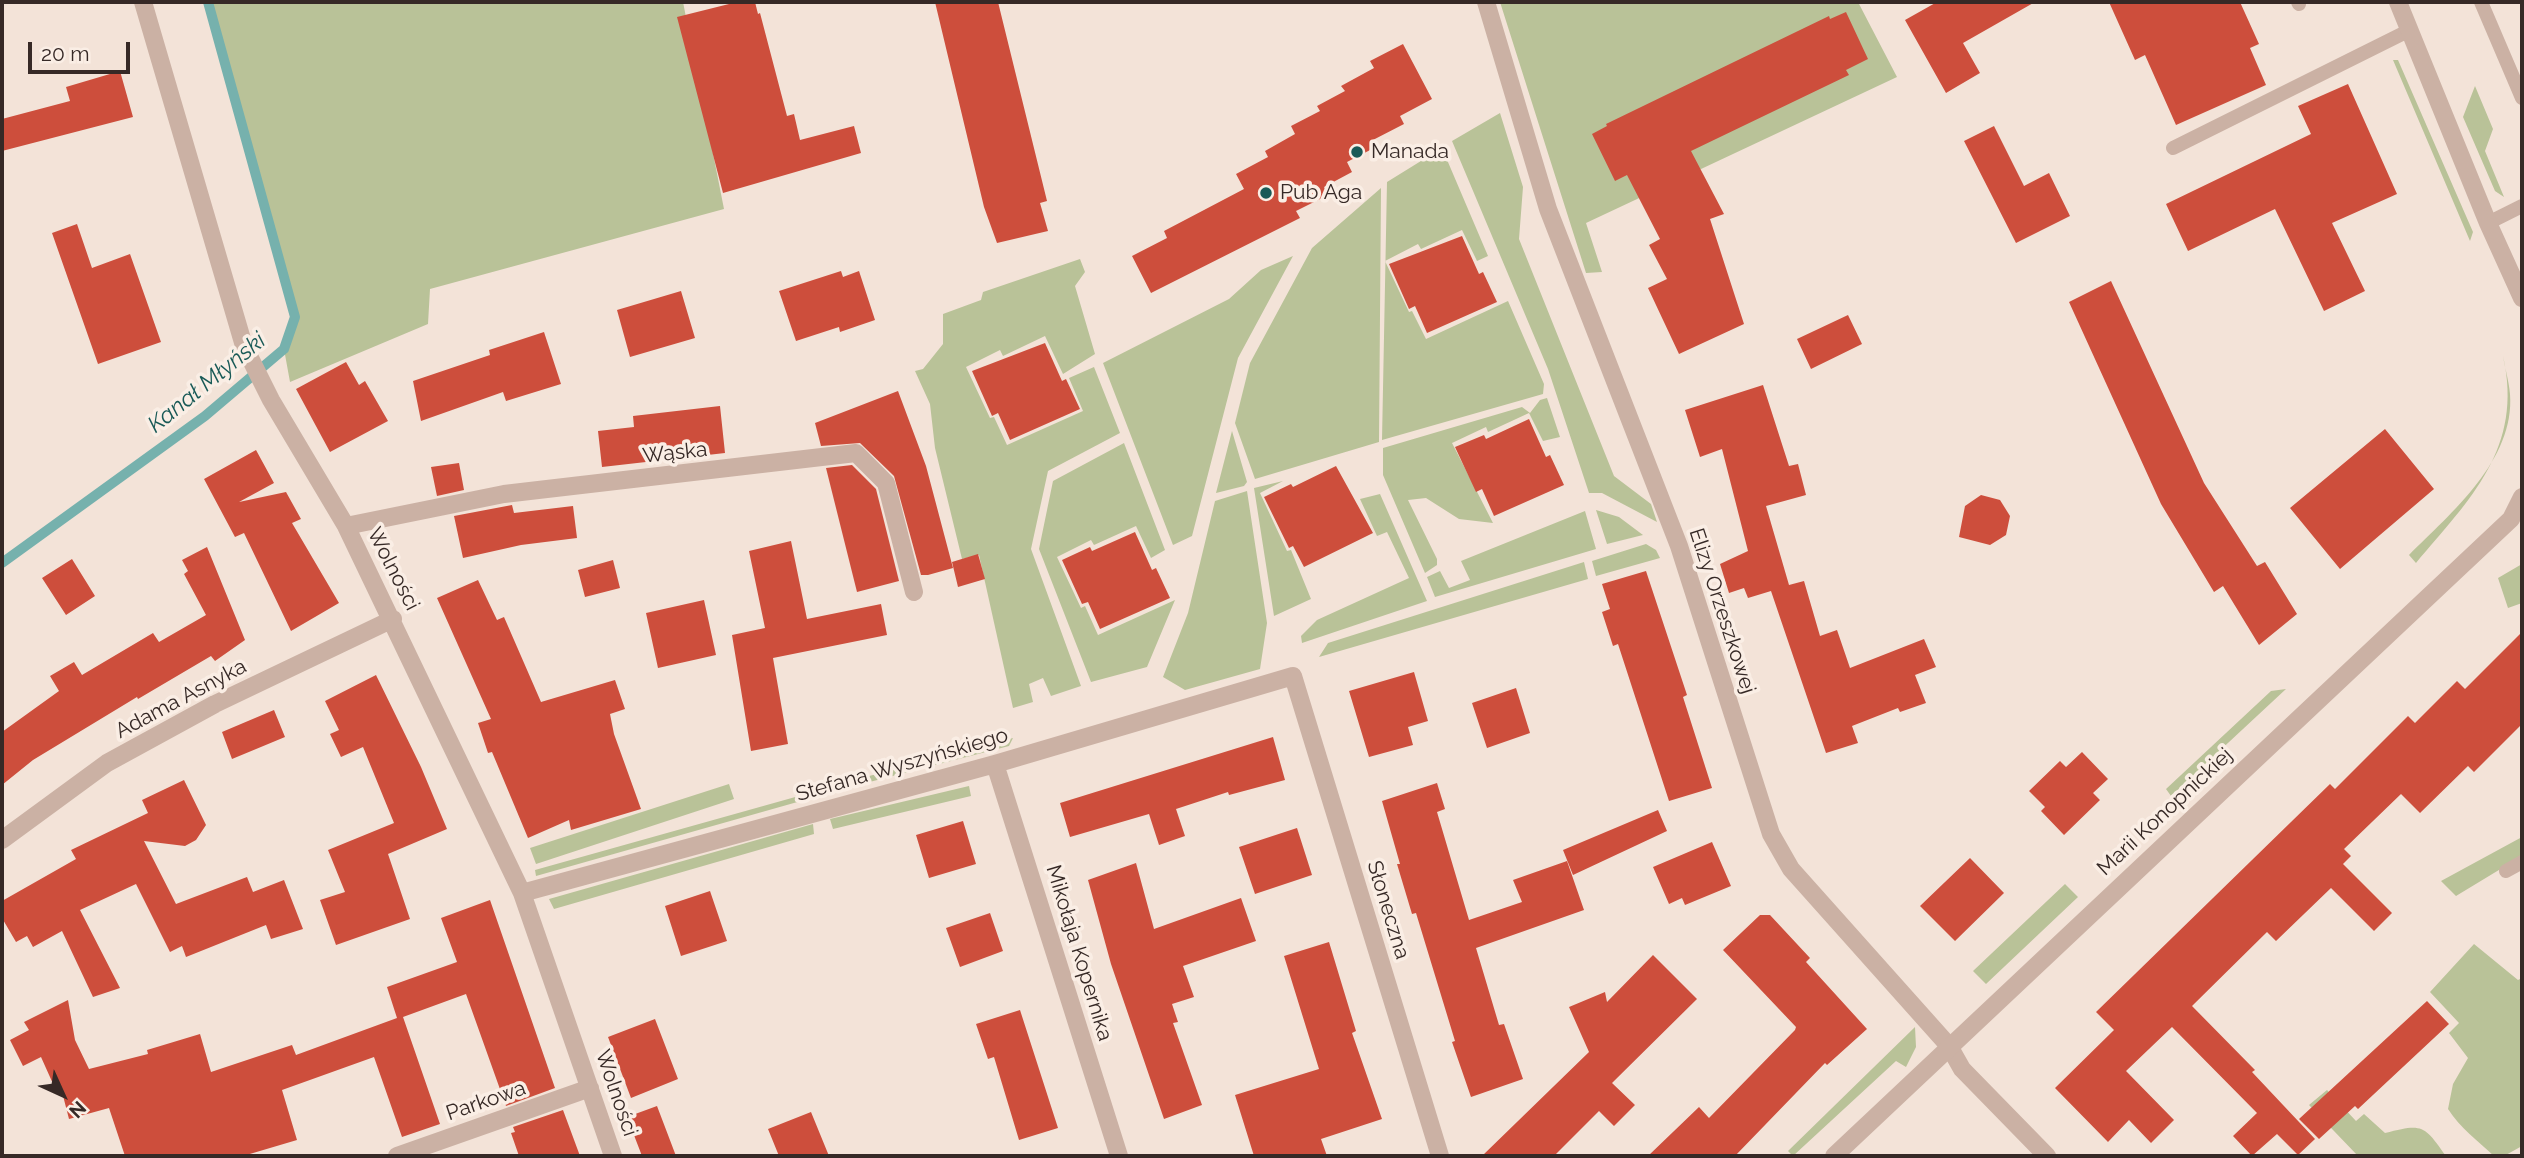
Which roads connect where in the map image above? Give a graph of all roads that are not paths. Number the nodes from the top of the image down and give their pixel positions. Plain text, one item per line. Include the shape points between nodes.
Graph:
1 (143, 2) edge
2 (1486, 2) edge
3 (2398, 2) edge
4 (2481, 2) edge
5 (2410, 30) junction
6 (2522, 98) edge
7 (2173, 148) dead end
8 (2522, 206) edge
9 (2488, 223) junction
10 (2522, 298) edge
11 (2522, 497) edge
12 (346, 526) junction
13 (914, 592) dead end
14 (393, 619) junction
15 (1293, 677) joint
16 (995, 764) junction
17 (2, 840) edge
18 (2522, 862) edge
19 (2506, 871) dead end
20 (522, 893) junction
21 (1949, 1046) junction
22 (590, 1088) junction
23 (397, 1156) edge
24 (614, 1156) edge
25 (1119, 1156) edge
26 (1440, 1156) edge
27 (1834, 1156) edge
28 (2048, 1156) edge

1 - 12 street, Wolności via 244,346
2 - 21 street, Elizy Orzeszkowej via 1548,209 1679,546 1771,834 1791,869
3 - 5 street
4 - 6 lane
5 - 7 lane
5 - 9 street
8 - 9 lane
9 - 10 street
11 - 21 street, Marii Konopnickiej via 2511,519
12 - 13 street, Wąska via 504,494 856,453 886,483
12 - 14 street, Wolności
14 - 17 street, Adama Asnyka via 215,704 107,763
14 - 20 street, Wolności
15 - 16 street, Stefana Wyszyńskiego
15 - 26 street, Słoneczna
16 - 20 street, Stefana Wyszyńskiego
16 - 25 street, Mikołaja Kopernika
18 - 19 lane
20 - 22 street, Wolności
21 - 27 street, Marii Konopnickiej
21 - 28 street, Elizy Orzeszkowej via 1962,1069
22 - 23 street, Parkowa
22 - 24 street, Wolności

